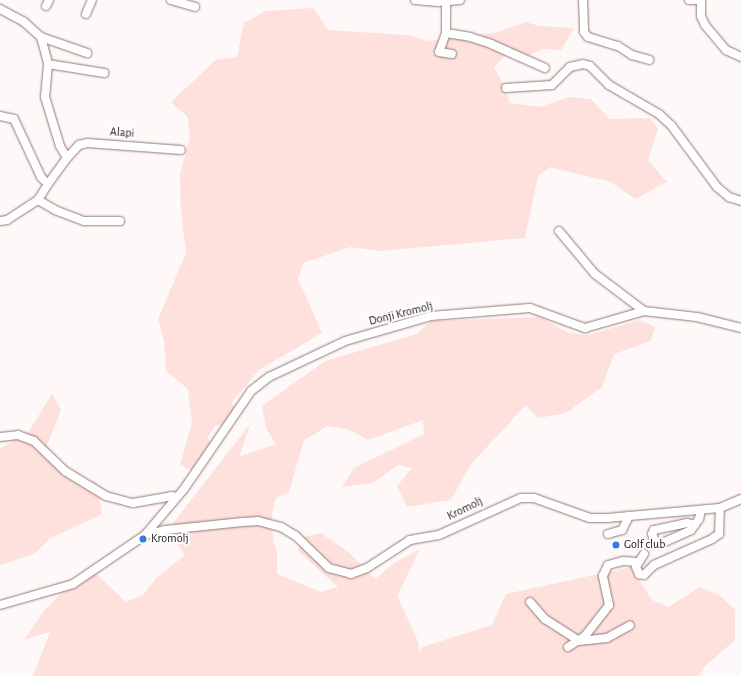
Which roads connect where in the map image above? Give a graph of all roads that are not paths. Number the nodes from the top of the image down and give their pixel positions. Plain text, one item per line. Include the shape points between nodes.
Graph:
1 (92, 0) edge
2 (171, 0) edge
3 (415, 0) edge
4 (460, 0) edge
5 (583, 0) edge
6 (689, 0) edge
7 (446, 2) junction
8 (701, 6) edge
9 (195, 7) dead end
10 (0, 9) edge
11 (86, 14) dead end
12 (446, 33) junction
13 (41, 37) junction
14 (87, 53) dead end
15 (452, 54) dead end
16 (741, 57) edge
17 (649, 60) dead end
18 (48, 64) junction
19 (545, 68) dead end
20 (104, 72) dead end
21 (506, 88) dead end
22 (0, 116) edge
23 (181, 150) dead end
24 (68, 158) junction
25 (48, 184) junction
26 (38, 200) junction
27 (741, 201) edge
28 (0, 221) edge
29 (120, 221) dead end
30 (559, 231) dead end
31 (644, 311) junction
32 (741, 328) edge
33 (0, 437) edge
34 (176, 497) junction
35 (741, 499) edge
36 (720, 508) junction
37 (701, 510) junction
38 (629, 516) junction
39 (695, 525) junction
40 (608, 534) dead end
41 (145, 535) junction
42 (644, 554) dead end
43 (637, 562) junction
44 (530, 602) dead end
45 (0, 605) edge
46 (630, 625) dead end
47 (579, 641) junction
48 (568, 647) dead end

1 - 11 street
2 - 9 street
3 - 7 street
4 - 7 street
5 - 17 street via 584,32 588,37 618,46 632,55
6 - 8 street
7 - 12 street
8 - 16 street via 714,37 726,50
10 - 13 street via 23,21
12 - 15 street via 439,52
12 - 19 street via 491,44
13 - 14 street
13 - 18 street
18 - 20 street
18 - 24 street via 45,97 60,146
21 - 27 street via 552,86 570,67 583,64 590,66 609,86 659,114 671,125 717,186 729,197
22 - 25 street via 14,119 41,176
23 - 24 street, Alapi via 88,143 79,145
24 - 25 street, Alapi
25 - 26 street, Alapi
26 - 28 street, Alapi via 7,220
26 - 29 street via 84,221
30 - 31 street via 595,274
31 - 32 street, Donji Kromolj via 697,317
31 - 34 street, Donji Kromolj via 585,328 530,308 431,316 344,341 269,377 251,391 219,440
33 - 34 street via 18,435 34,441 65,472 106,496 133,503
34 - 41 street, Donji Kromolj
35 - 36 street, Kromolj
36 - 37 street, Kromolj
36 - 43 street via 719,534 712,539 654,565 646,575 637,572
37 - 38 street, Kromolj
37 - 39 street
38 - 40 street via 622,530
38 - 41 street, Kromolj via 590,518 534,498 521,498 439,535 410,540 367,568 351,574 329,568 296,536 281,527 258,522 165,530
39 - 39 street via 686,522 654,530 652,534 656,543 660,544 691,530
41 - 45 street, Kromolj via 73,584
42 - 43 street
43 - 47 street via 623,561 608,565 603,576 609,605 603,616
44 - 47 street via 545,619
46 - 47 street via 607,638
47 - 48 street

